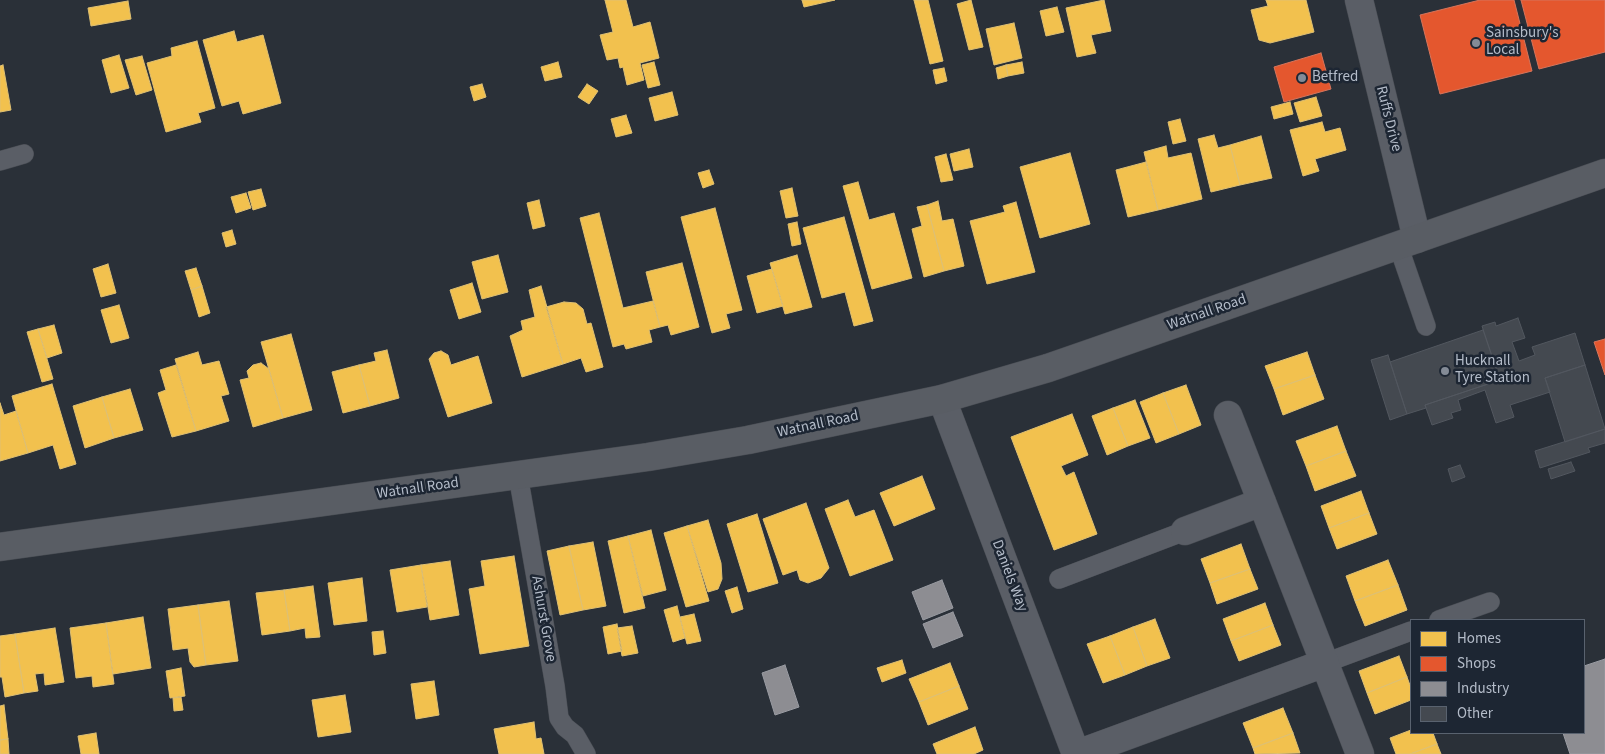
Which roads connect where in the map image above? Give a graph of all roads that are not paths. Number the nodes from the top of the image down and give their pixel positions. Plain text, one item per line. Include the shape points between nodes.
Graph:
1 (1358, 0) edge
2 (24, 154) dead end
3 (0, 161) edge
4 (1605, 173) edge
5 (1408, 242) junction
6 (1426, 326) dead end
7 (942, 399) junction
8 (1228, 415) dead end
9 (518, 475) junction
10 (1262, 502) junction
11 (1185, 531) joint
12 (0, 548) edge
13 (1059, 578) dead end
14 (1490, 602) dead end
15 (1443, 619) edge
16 (1410, 631) edge
17 (1325, 663) junction
18 (586, 754) edge
19 (1077, 754) edge
20 (1360, 754) edge

1 - 5 street, Ruffs Drive
2 - 3 lane
4 - 5 main road, Watnall Road
5 - 6 lane
5 - 7 main road, Watnall Road via 1048,368
7 - 9 main road, Watnall Road via 748,440
7 - 19 street, Daniels Way
8 - 10 street
9 - 12 main road, Watnall Road
9 - 18 lane, Ashurst Grove via 559,718 576,735
10 - 11 street
10 - 17 street
11 - 13 lane
14 - 15 lane
16 - 17 lane
17 - 19 street
17 - 20 street

